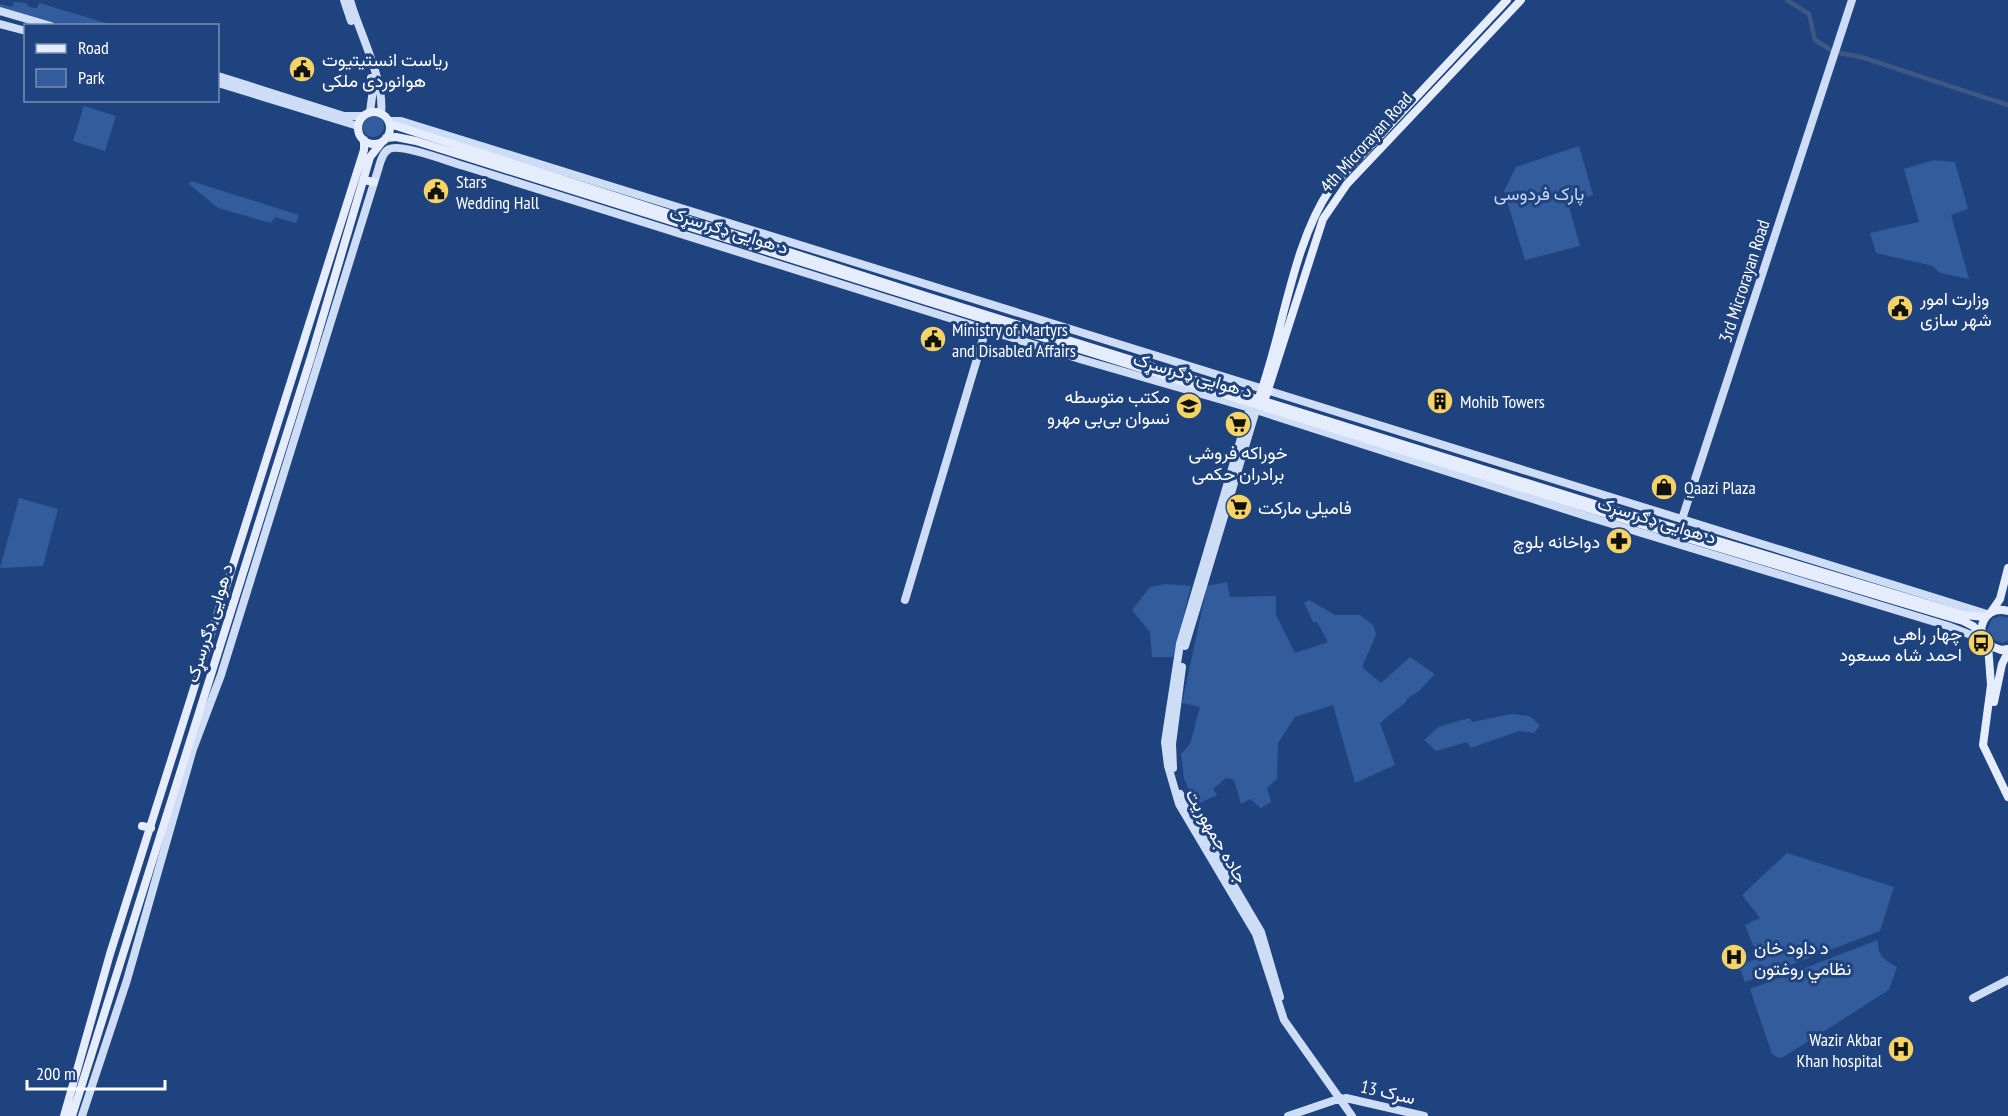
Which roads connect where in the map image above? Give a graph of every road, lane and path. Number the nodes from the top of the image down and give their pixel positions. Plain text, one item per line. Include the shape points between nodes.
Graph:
1 (344, 0) edge
2 (350, 0) edge
3 (1507, 0) edge
4 (1521, 0) edge
5 (1852, 0) edge
6 (0, 11) edge
7 (0, 24) edge
8 (44, 24) edge
9 (24, 30) edge
10 (219, 76) edge
11 (219, 83) edge
12 (373, 96) junction
13 (323, 109) junction
14 (1409, 112) junction
15 (381, 113) junction
16 (366, 114) junction
17 (389, 122) junction
18 (358, 126) junction
19 (364, 140) junction
20 (384, 140) junction
21 (364, 180) junction
22 (374, 183) junction
23 (986, 329) junction
24 (304, 394) junction
25 (1260, 401) junction
26 (1682, 519) junction
27 (2008, 568) edge
28 (905, 600) dead end
29 (2008, 610) edge
30 (1988, 614) junction
31 (1984, 640) junction
32 (2008, 651) edge
33 (179, 742) junction
34 (189, 745) junction
35 (2008, 784) edge
36 (2008, 797) edge
37 (2008, 980) edge
38 (1973, 998) dead end
39 (1343, 1098) junction
40 (64, 1116) edge
41 (72, 1116) edge
42 (82, 1116) edge
43 (1288, 1116) edge
44 (1352, 1116) edge
45 (1357, 1116) edge
46 (1424, 1116) edge

1 - 12 main road via 372,82
2 - 15 main road via 377,80
3 - 14 main road, 4th Microrayan Road
4 - 14 main road, 4th Microrayan Road
5 - 26 main road, 3rd Microrayan Road
6 - 8 main road
7 - 9 main road
10 - 13 main road
11 - 18 main road
12 - 13 main road via 366,107 354,114
12 - 16 main road
13 - 16 main road via 344,116
14 - 25 main road, 4th Microrayan Road via 1347,184 1309,246
15 - 16 main road
15 - 17 main road
16 - 18 main road
17 - 20 main road
17 - 25 main road
18 - 19 main road
19 - 20 main road via 372,144
19 - 33 main road, د هوایی ډګر سړک
20 - 21 main road, د هوایی ډګر سړک via 370,157
20 - 25 main road via 396,137 416,141
21 - 22 main road
21 - 24 main road, د هوایی ډګر سړک
22 - 23 main road, د هوایی ډګر سړک via 382,158 391,148 405,149
22 - 24 main road
23 - 25 main road, د هوایی ډګر سړک
23 - 28 main road
24 - 34 main road, د هوایی ډګر سړک
24 - 42 main road via 221,675 193,749 127,980
25 - 26 main road, د هوایی ډګر سړک
25 - 30 main road via 1965,615
25 - 31 main road via 1614,516 1964,621
25 - 39 main road, جاده جمهوریت via 1180,644 1165,742 1179,804 1256,934 1284,1020
26 - 30 main road, د هوایی ډګر سړک
27 - 30 main road via 2000,599
29 - 30 main road
30 - 31 main road
31 - 32 main road
31 - 36 main road via 1991,685 1983,745
32 - 35 main road via 1987,738
33 - 34 main road
33 - 40 main road, د هوایی ډګر سړک via 146,827
34 - 41 main road, د هوایی ډګر سړک
37 - 38 main road
39 - 43 main road, سرک 13
39 - 44 main road, جاده جمهوریت
39 - 45 main road, جاده جمهوریت
39 - 46 main road, سرک 13

